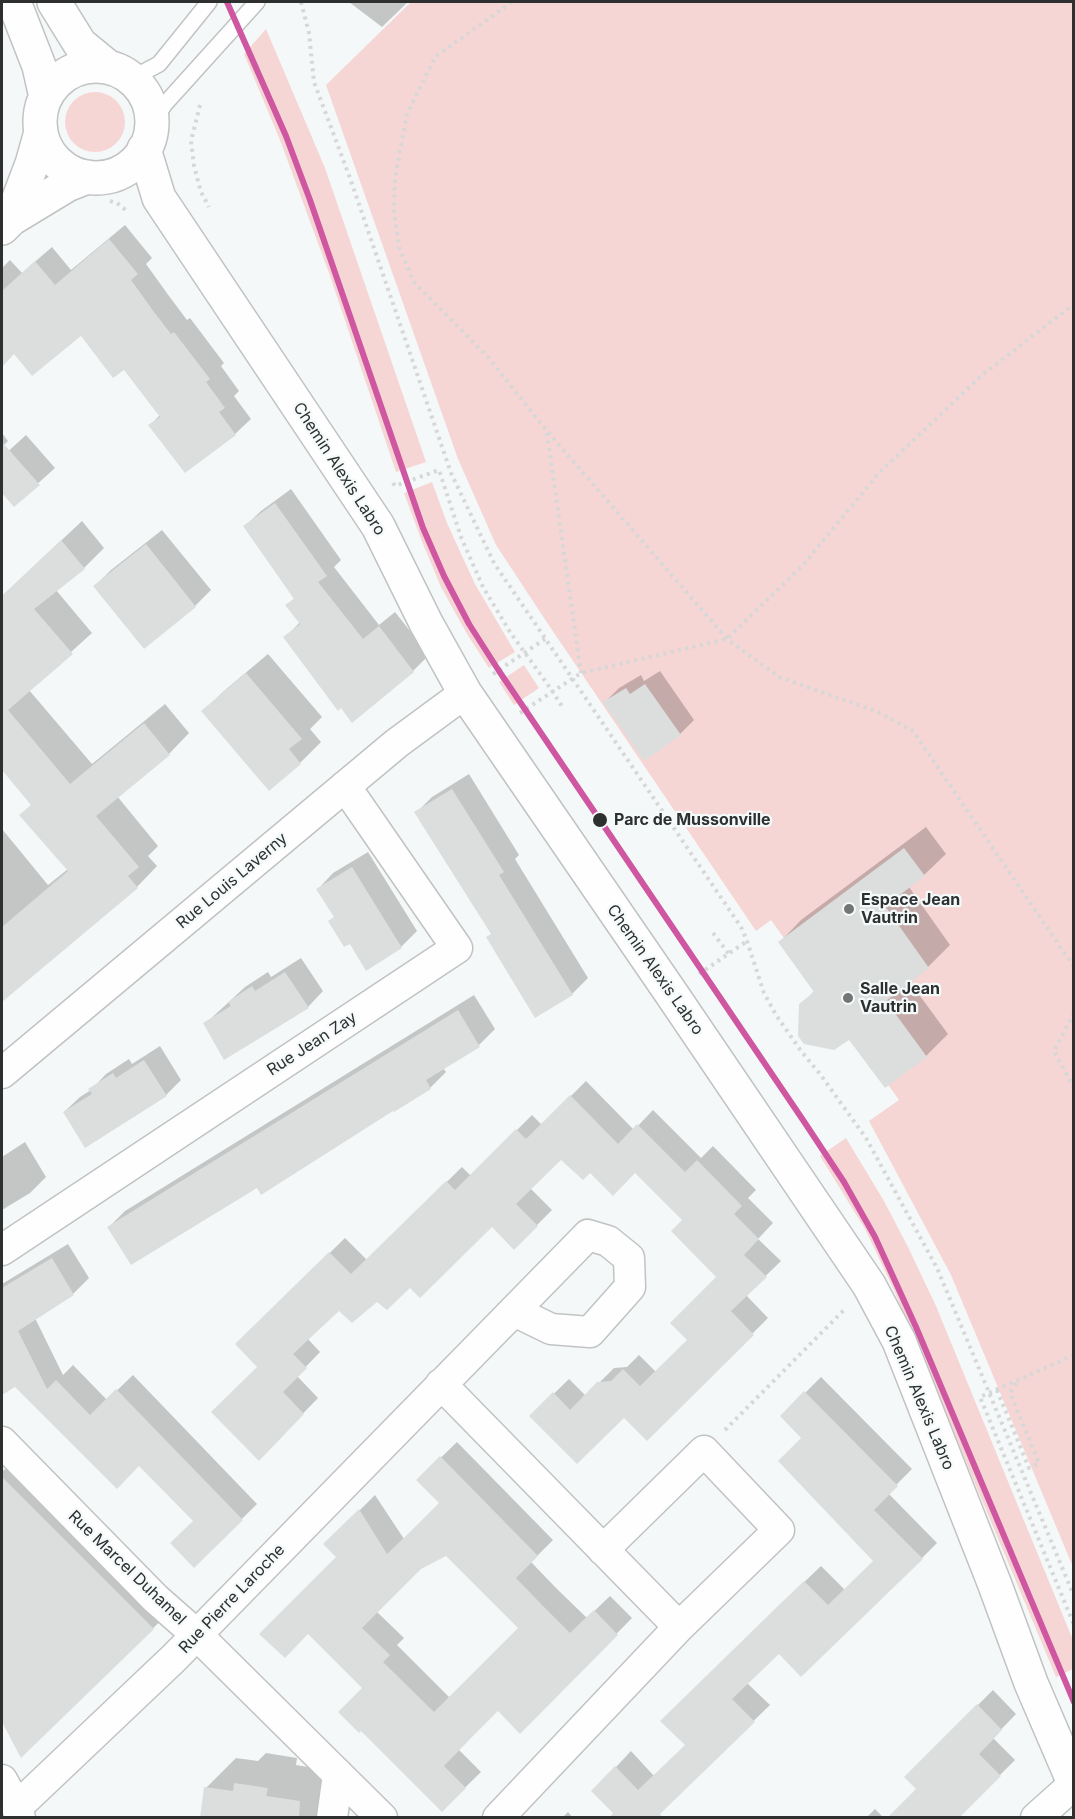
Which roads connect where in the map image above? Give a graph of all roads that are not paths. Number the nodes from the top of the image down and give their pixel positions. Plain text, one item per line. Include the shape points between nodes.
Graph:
1 (14, 2) edge
2 (54, 2) edge
3 (209, 2) edge
4 (257, 2) edge
5 (118, 71) junction
6 (46, 97) junction
7 (41, 132) junction
8 (148, 138) junction
9 (99, 176) junction
10 (159, 198) junction
11 (6, 224) edge
12 (465, 693) junction
13 (345, 786) junction
14 (2, 1074) edge
15 (2, 1250) edge
16 (514, 1311) dead end
17 (441, 1384) junction
18 (2, 1442) edge
19 (603, 1550) junction
20 (679, 1628) junction
21 (197, 1635) junction
22 (338, 1774) junction
23 (2, 1780) edge
24 (1074, 1783) edge
25 (13, 1808) edge
26 (332, 1818) edge
27 (382, 1818) edge
28 (498, 1818) edge
29 (1036, 1818) edge

1 - 6 street via 39,66
2 - 5 street via 80,44
3 - 5 lane via 159,64 142,73
4 - 8 lane via 164,105
5 - 6 street via 90,66 72,71
5 - 8 street via 139,85 147,98 151,112
6 - 7 street
7 - 9 street via 57,162 71,172
7 - 11 street
8 - 9 street via 136,161 124,170
8 - 10 street, Chemin Alexis Labro
9 - 10 street
9 - 11 street via 67,185
10 - 12 street, Chemin Alexis Labro via 378,526
12 - 13 street, Rue Louis Laverny
12 - 24 street, Chemin Alexis Labro via 869,1286 899,1341
13 - 14 street, Rue Louis Laverny
13 - 15 street, Rue Jean Zay via 458,948
16 - 17 street, Rue Pierre Laroche
17 - 19 street
17 - 21 street, Rue Pierre Laroche
18 - 21 street, Rue Marcel Duhamel via 156,1599
19 - 20 street
19 - 20 street via 704,1451 779,1530
20 - 28 street
21 - 22 street, Rue Marcel Duhamel
21 - 25 street, Rue Pierre Laroche
22 - 26 street
22 - 27 street, Rue Marcel Duhamel
23 - 25 street
24 - 29 street

